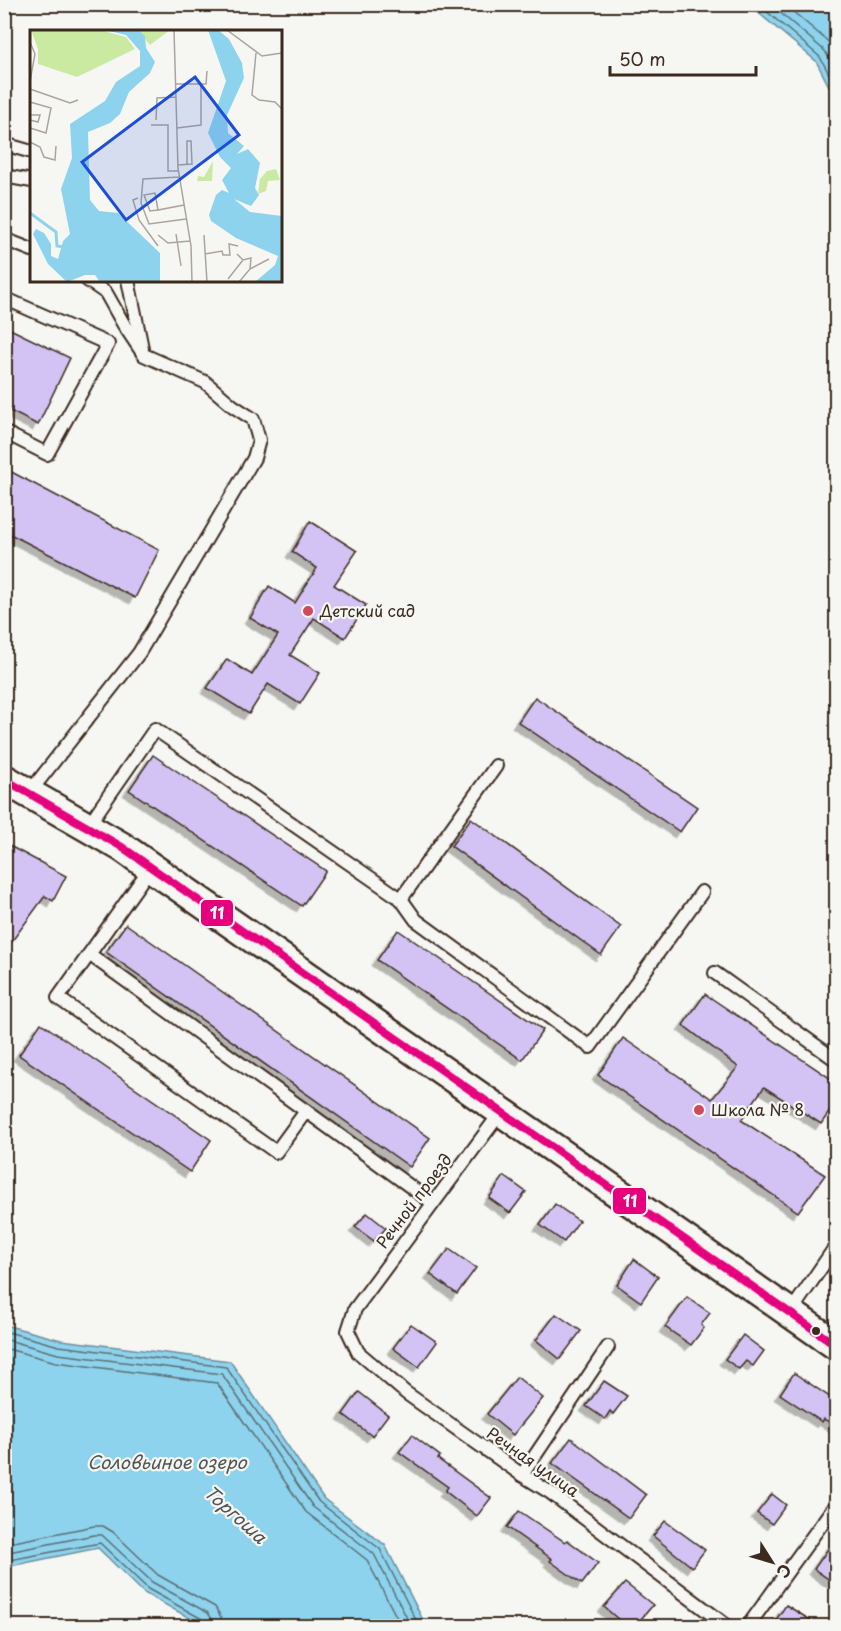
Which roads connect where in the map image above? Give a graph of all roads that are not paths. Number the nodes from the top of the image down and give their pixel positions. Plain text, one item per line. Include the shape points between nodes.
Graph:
1 (4, 144) edge
2 (30, 151) edge
3 (4, 176) edge
4 (30, 181) edge
5 (4, 239) edge
6 (30, 249) edge
7 (90, 282) edge
8 (128, 282) edge
9 (4, 298) edge
10 (144, 355) junction
11 (4, 432) edge
12 (496, 766) dead end
13 (16, 786) edge
14 (87, 827) junction
15 (151, 867) junction
16 (702, 892) dead end
17 (401, 899) junction
18 (89, 954) junction
19 (715, 973) dead end
20 (837, 1060) edge
21 (306, 1111) junction
22 (501, 1112) junction
23 (433, 1203) junction
24 (837, 1246) edge
25 (355, 1309) joint
26 (790, 1313) junction
27 (837, 1345) edge
28 (608, 1347) dead end
29 (522, 1475) junction
30 (837, 1504) edge
31 (727, 1626) edge
32 (748, 1626) edge

1 - 2 lane
3 - 4 lane
5 - 6 lane
7 - 10 lane via 106,293
8 - 10 lane
9 - 11 lane via 108,344 48,454
10 - 13 lane via 205,382 253,419 259,440 254,458 139,653
12 - 17 lane
13 - 14 street
14 - 15 street
14 - 17 lane via 155,729
15 - 18 lane
15 - 22 street
16 - 17 lane via 590,1047 416,920
18 - 21 lane
18 - 21 lane via 58,998 276,1152
19 - 20 lane
21 - 23 lane
22 - 23 lane, Речной проезд
22 - 26 street
23 - 25 lane, Речной проезд
24 - 26 lane
25 - 29 lane, Речная улица via 348,1331 358,1352 406,1393
26 - 27 street
28 - 29 lane
29 - 31 lane, Речная улица
30 - 32 lane

